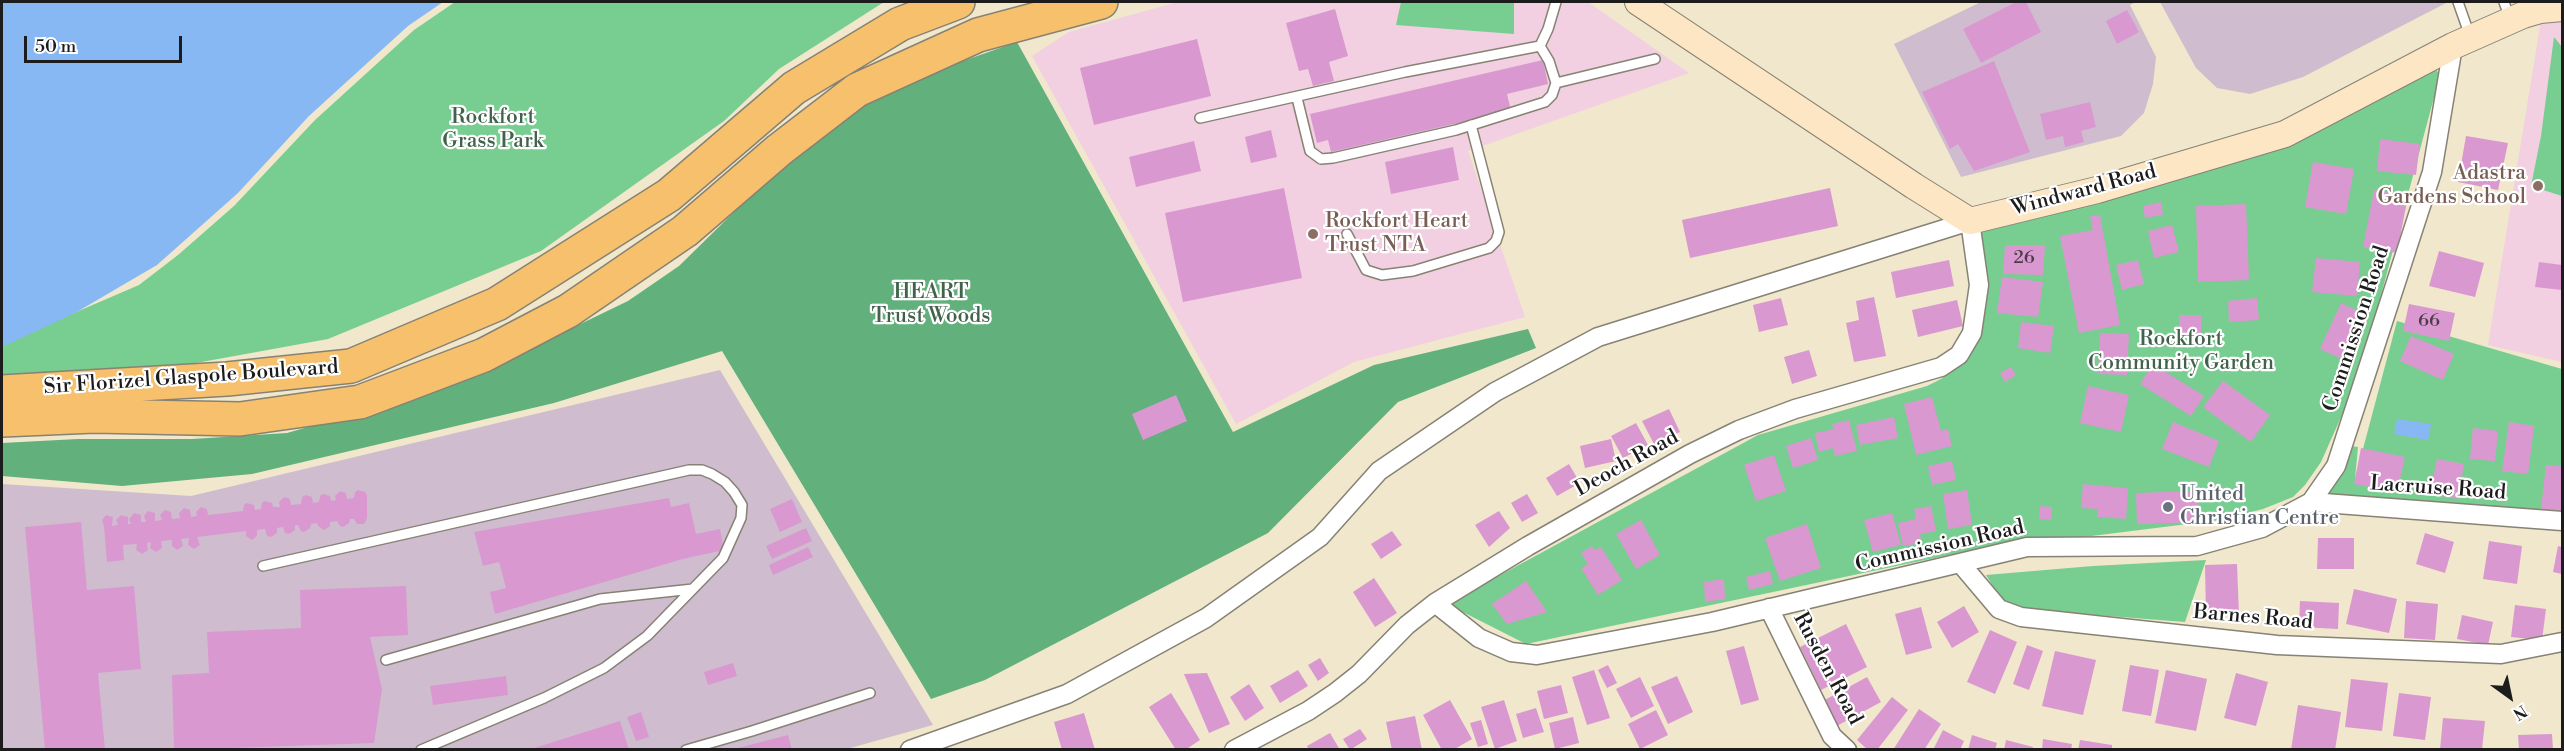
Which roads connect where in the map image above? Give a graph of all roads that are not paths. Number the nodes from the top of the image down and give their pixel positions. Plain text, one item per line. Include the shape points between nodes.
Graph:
1 (957, 2) edge
2 (1101, 2) edge
3 (1557, 2) edge
4 (1638, 2) edge
5 (2458, 2) edge
6 (2562, 8) edge
7 (2507, 11) edge
8 (2462, 42) junction
9 (1540, 46) junction
10 (1655, 59) dead end
11 (1556, 83) junction
12 (1297, 98) junction
13 (1200, 118) dead end
14 (1471, 125) junction
15 (1970, 220) junction
16 (1347, 234) dead end
17 (2, 392) edge
18 (2, 420) edge
19 (2311, 502) junction
20 (2562, 521) edge
21 (1961, 564) junction
22 (263, 566) dead end
23 (693, 589) junction
24 (1435, 603) junction
25 (1769, 608) junction
26 (2562, 642) edge
27 (386, 660) dead end
28 (870, 693) dead end
29 (1827, 743) edge
30 (421, 750) edge
31 (686, 750) edge
32 (910, 750) edge
33 (1234, 750) edge
34 (1847, 750) edge

1 - 17 highway, Sir Florizel Glaspole Boulevard via 900,24 794,88 669,195 497,304 351,366 226,379
2 - 18 highway, Sir Florizel Glaspole Boulevard via 978,35 857,90 779,150 685,231 568,311 484,355 360,402 240,419 94,416
3 - 9 lane
4 - 15 main road
5 - 8 lane
6 - 7 main road, Windward Road
7 - 8 main road, Windward Road
8 - 15 main road, Windward Road via 2285,134 2097,190
8 - 19 street, Commission Road via 2432,171 2336,466
9 - 11 lane
9 - 12 lane
10 - 11 lane
11 - 14 lane via 1545,102
12 - 13 lane
12 - 14 lane via 1310,151 1321,159
14 - 16 lane via 1499,231 1489,248 1413,271 1382,275 1366,270
15 - 24 street, Deoch Road via 1979,285 1972,333 1959,355 1941,367 1795,409 1739,430 1528,546
15 - 32 street via 1598,337 1495,392 1379,471 1320,537 1206,618 1067,694
19 - 20 street, Lacruise Road
19 - 21 street, Commission Road via 2262,528 2197,546 2027,548
21 - 25 street, Commission Road
21 - 26 street, Barnes Road via 1999,609 2021,617 2277,645 2501,654
22 - 23 lane via 596,490 702,470 725,482 734,492 741,505 741,518 723,558
23 - 27 lane via 600,599
23 - 30 lane via 647,636 604,668
24 - 25 street, Commission Road via 1479,638 1511,652 1537,655
24 - 33 street, Deoch Road via 1335,693
25 - 29 street, Rusden Road
28 - 31 lane
29 - 34 street, Rusden Road

